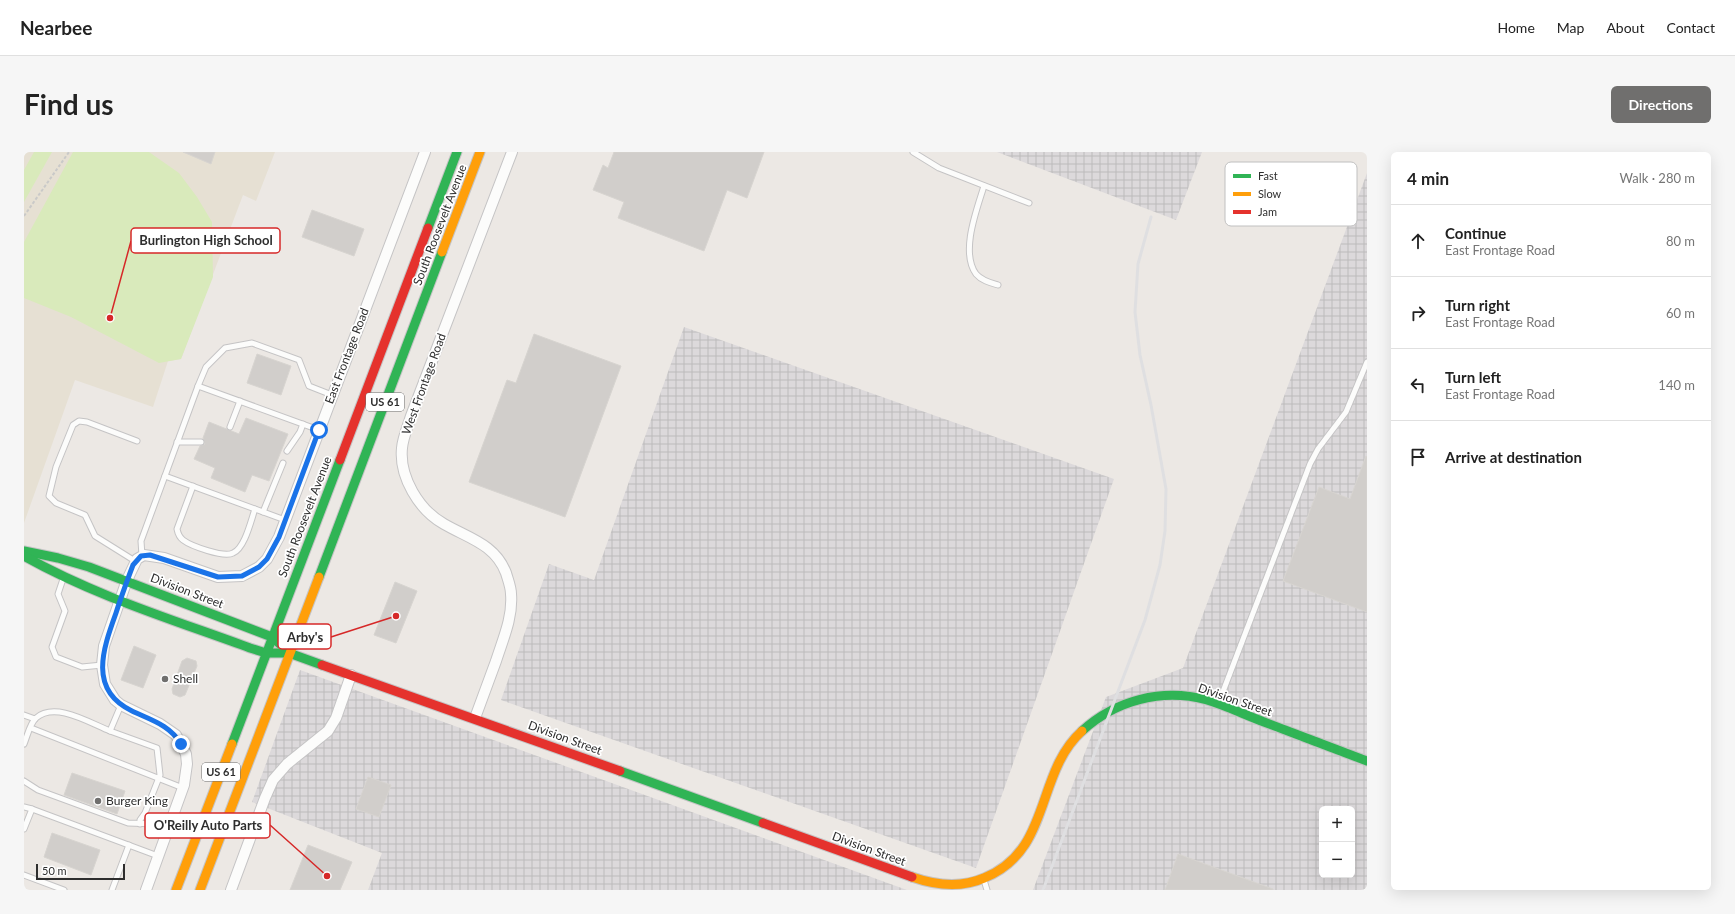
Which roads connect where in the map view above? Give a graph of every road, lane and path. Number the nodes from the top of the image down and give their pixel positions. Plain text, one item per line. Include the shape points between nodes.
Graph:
1 (69, 152) edge
2 (425, 152) edge
3 (456, 152) edge
4 (480, 152) edge
5 (512, 152) edge
6 (913, 152) edge
7 (984, 186) junction
8 (1029, 203) dead end
9 (24, 216) edge
10 (998, 286) dead end
11 (1367, 362) edge
12 (198, 386) junction
13 (332, 395) junction
14 (240, 401) junction
15 (303, 424) junction
16 (230, 426) dead end
17 (319, 430) junction
18 (137, 442) dead end
19 (177, 442) junction
20 (201, 442) dead end
21 (287, 451) dead end
22 (283, 463) dead end
23 (165, 476) junction
24 (193, 486) junction
25 (255, 509) junction
26 (263, 512) junction
27 (285, 520) junction
28 (24, 551) edge
29 (24, 556) edge
30 (139, 558) junction
31 (64, 577) junction
32 (127, 580) junction
33 (120, 600) junction
34 (272, 637) junction
35 (266, 653) junction
36 (289, 653) junction
37 (102, 664) junction
38 (351, 675) junction
39 (121, 705) junction
40 (1218, 705) junction
41 (24, 715) edge
42 (475, 718) junction
43 (35, 719) junction
44 (31, 728) junction
45 (110, 731) junction
46 (24, 744) edge
47 (1367, 761) edge
48 (158, 779) junction
49 (24, 781) edge
50 (183, 788) junction
51 (24, 807) edge
52 (32, 809) junction
53 (140, 824) junction
54 (24, 829) edge
55 (168, 830) junction
56 (129, 845) junction
57 (158, 856) junction
58 (24, 875) edge
59 (984, 879) junction
60 (64, 890) edge
61 (112, 890) edge
62 (146, 890) edge
63 (176, 890) edge
64 (200, 890) edge
65 (231, 890) edge
66 (987, 890) edge

1 - 9 path
2 - 13 street, East Frontage Road
3 - 34 main road, South Roosevelt Avenue / US 61
4 - 36 main road, South Roosevelt Avenue / US 61
5 - 42 street, West Frontage Road via 411,416 402,448 402,463 407,480 421,504 436,519 479,541 491,551 499,560 509,582 512,604 508,626
6 - 7 lane via 939,168
7 - 8 lane
7 - 10 lane via 972,228 970,256 977,275
11 - 40 lane via 1346,412 1310,464
12 - 13 lane via 206,366 225,348 252,343 299,360 309,386
12 - 14 lane
12 - 19 lane
13 - 17 street, East Frontage Road
14 - 15 lane
14 - 16 lane
15 - 17 lane
15 - 21 lane
17 - 27 street, East Frontage Road
18 - 30 lane via 87,422 80,421 73,425 56,467 49,496 56,503 85,515 95,536
19 - 20 lane
19 - 23 lane
22 - 26 lane
23 - 24 lane
23 - 30 lane via 140,541
24 - 25 lane
24 - 25 lane via 177,529 184,541 206,550 226,555 234,553 242,546
25 - 26 lane
26 - 27 lane
27 - 30 street, East Frontage Road via 267,559 259,567 242,576 218,577 164,558 150,555
28 - 32 main road, Division Street via 64,559
29 - 31 main road, Division Street
30 - 32 street
31 - 33 main road, Division Street
31 - 37 lane via 58,594 65,611 52,647 56,657 82,667
32 - 33 street
32 - 34 main road, Division Street
33 - 35 main road, Division Street
33 - 37 street via 104,646
34 - 35 main road, South Roosevelt Avenue / US 61
34 - 36 main road, Division Street
35 - 36 main road, Division Street
35 - 63 main road, South Roosevelt Avenue / US 61
36 - 38 main road, Division Street
36 - 64 main road, South Roosevelt Avenue / US 61
37 - 39 street via 109,692
38 - 42 main road, Division Street
38 - 65 street via 336,718 328,731 292,758 273,780
39 - 45 lane
39 - 50 street via 176,735 186,754 187,774
40 - 47 main road, Division Street
40 - 59 main road, Division Street via 1179,696 1149,697 1111,709 1086,726 1063,755 1030,836 1020,853 1004,869
41 - 43 lane
42 - 59 main road, Division Street via 917,879 948,885
43 - 44 lane
43 - 45 lane via 45,712 60,711
44 - 46 lane
44 - 48 lane
45 - 48 lane via 156,748 160,775
48 - 50 lane
48 - 53 lane
49 - 53 lane via 38,790 128,823
50 - 55 street
51 - 52 lane
52 - 54 lane
52 - 56 lane
53 - 55 lane via 156,824
55 - 57 street
56 - 57 lane
56 - 61 lane
57 - 62 street
58 - 60 lane
59 - 66 lane

